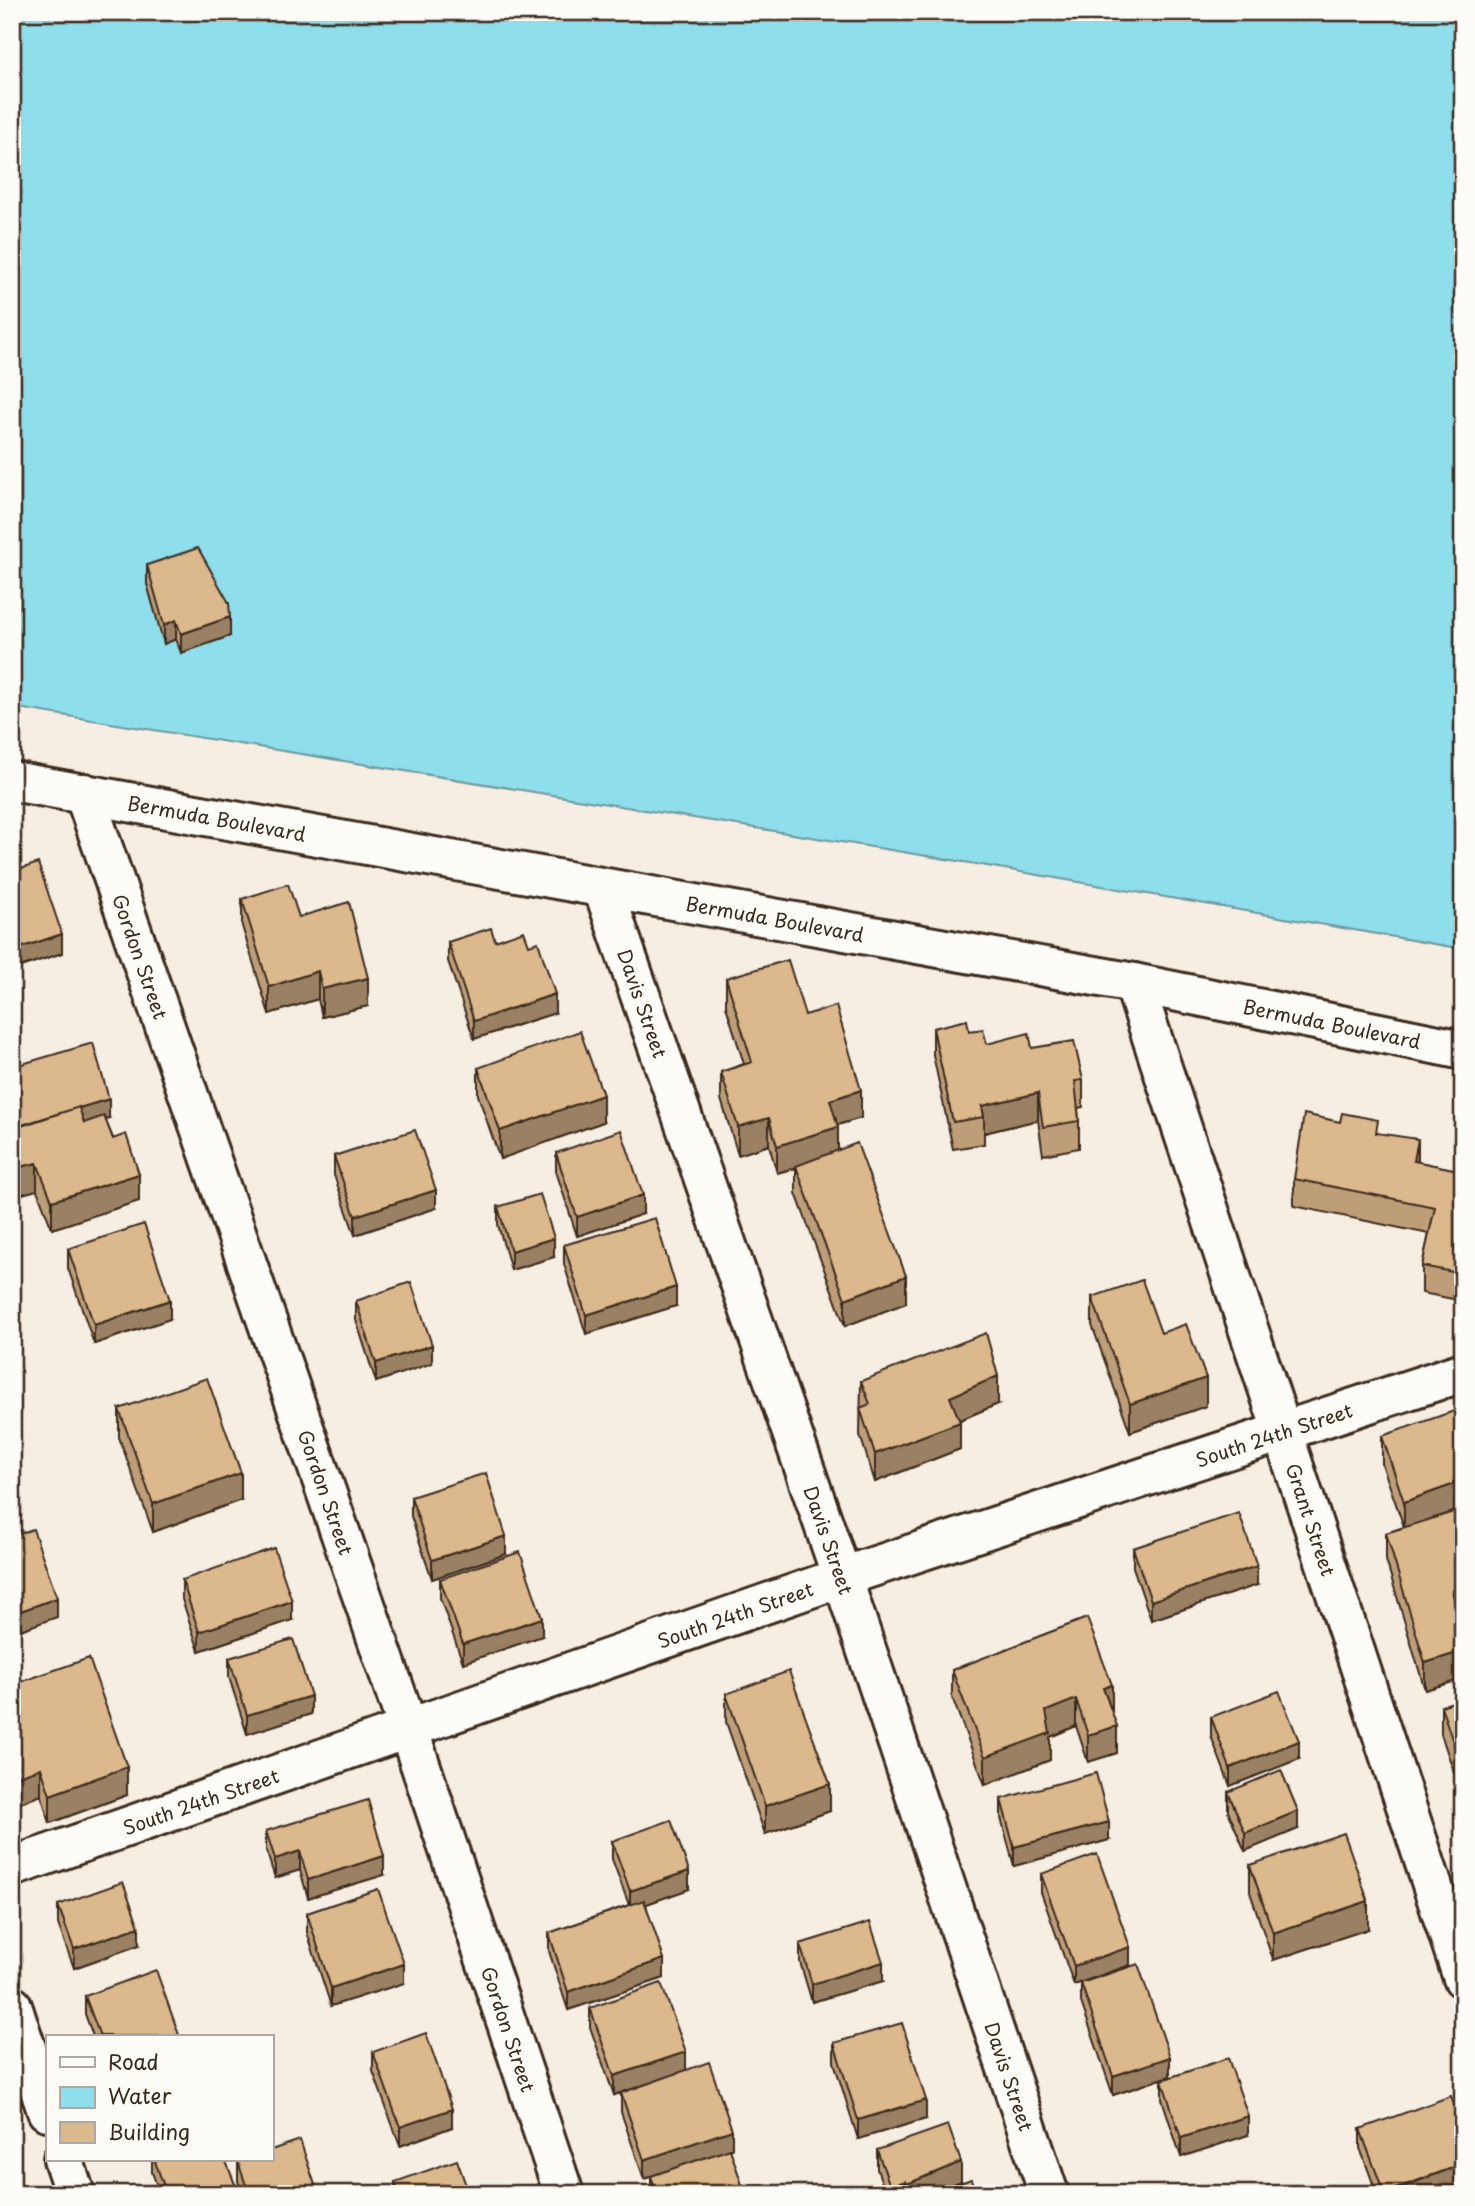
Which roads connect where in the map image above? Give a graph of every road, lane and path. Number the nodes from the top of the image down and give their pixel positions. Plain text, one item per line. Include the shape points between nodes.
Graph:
1 (12, 782) edge
2 (84, 793) junction
3 (603, 888) junction
4 (1134, 983) junction
5 (1463, 1050) edge
6 (1463, 1372) edge
7 (1283, 1430) junction
8 (842, 1577) junction
9 (408, 1728) junction
10 (12, 1867) edge
11 (1463, 1978) edge
12 (12, 2006) edge
13 (46, 2108) edge
14 (63, 2160) edge
15 (75, 2194) edge
16 (564, 2194) edge
17 (1049, 2194) edge

1 - 2 street, Bermuda Boulevard
2 - 3 street, Bermuda Boulevard
2 - 9 street, Gordon Street
3 - 4 street, Bermuda Boulevard
3 - 8 street, Davis Street
4 - 5 street, Bermuda Boulevard
4 - 7 street, Grant Street
6 - 7 street, South 24th Street
7 - 8 street, South 24th Street
7 - 11 street, Grant Street
8 - 9 street, South 24th Street
8 - 17 street, Davis Street
9 - 10 street, South 24th Street
9 - 16 street, Gordon Street
12 - 13 street
14 - 15 street

